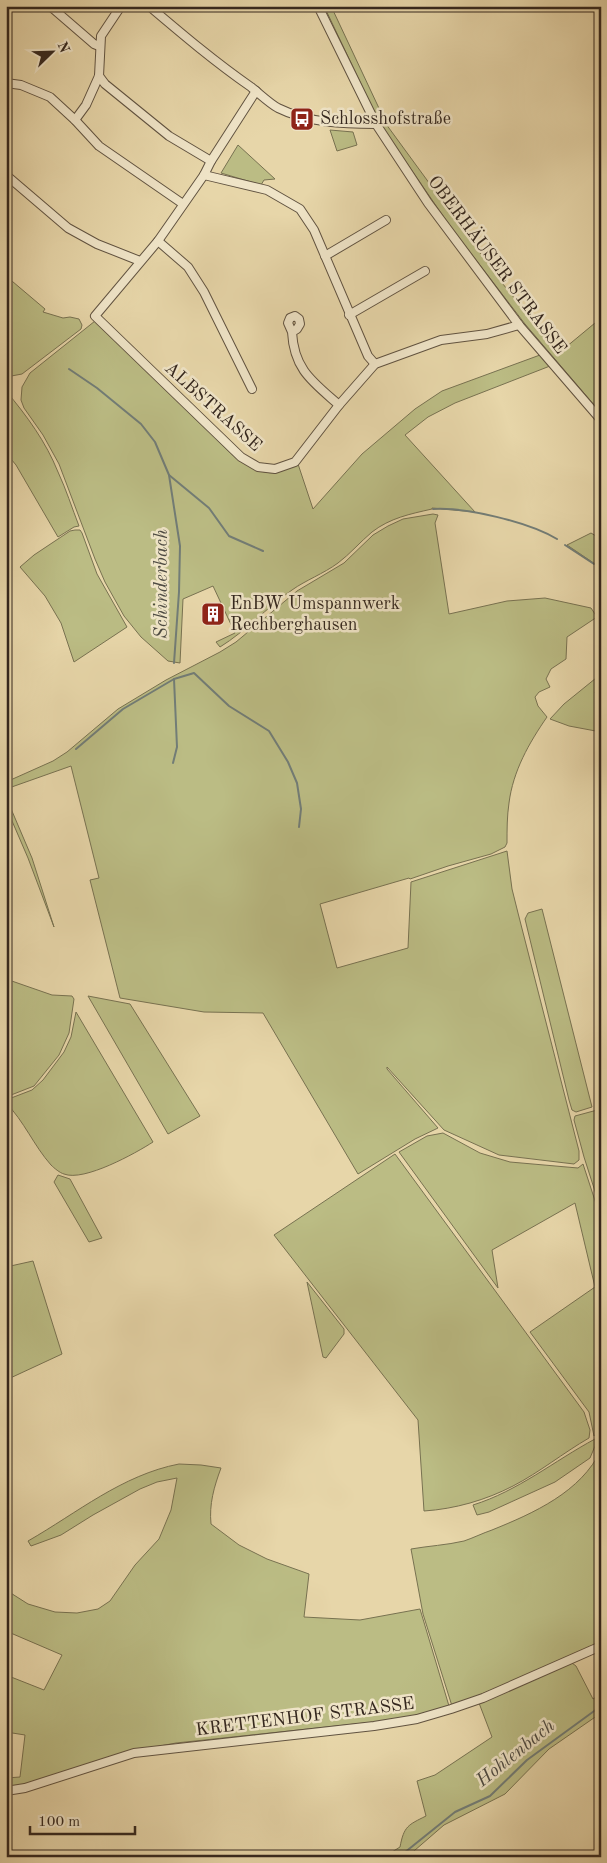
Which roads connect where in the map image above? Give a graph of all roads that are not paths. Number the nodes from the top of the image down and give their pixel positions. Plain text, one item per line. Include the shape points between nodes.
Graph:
1 (50, 6) edge
2 (121, 6) edge
3 (149, 6) edge
4 (318, 6) edge
5 (99, 46) junction
6 (99, 76) junction
7 (6, 83) edge
8 (256, 92) junction
9 (75, 120) junction
10 (376, 124) junction
11 (211, 161) junction
12 (6, 175) edge
13 (204, 175) junction
14 (183, 204) junction
15 (386, 220) dead end
16 (158, 241) junction
17 (325, 256) junction
18 (140, 261) junction
19 (424, 271) dead end
20 (349, 315) junction
21 (519, 325) junction
22 (292, 332) dead end
23 (375, 364) junction
24 (252, 390) dead end
25 (339, 405) junction
26 (601, 420) edge
27 (601, 1646) edge
28 (6, 1791) edge

1 - 5 street
2 - 5 street via 101,36
3 - 8 street
4 - 10 street
5 - 6 street
6 - 9 street
6 - 11 street via 169,136
7 - 9 street via 21,85 50,97
8 - 10 street via 293,114 348,124
8 - 11 street
9 - 14 street via 99,146
10 - 21 street, OBERHÄUSER STRASSE via 428,203
11 - 13 street
12 - 18 street via 68,228
13 - 14 street
13 - 17 street via 267,190 300,209
14 - 16 street
15 - 17 street
16 - 18 street
16 - 24 street via 188,268 204,292
17 - 20 street
18 - 25 street, ALBSTRASSE via 96,316 241,457 258,467 276,469 295,462
19 - 20 street
20 - 23 street
21 - 23 street, ALBSTRASSE via 487,334 441,340
21 - 26 street, OBERHÄUSER STRASSE
22 - 25 street via 293,349 308,378
23 - 25 street, ALBSTRASSE
27 - 28 street, KRETTENHOF STRASSE via 483,1698 417,1719 134,1753 25,1788

